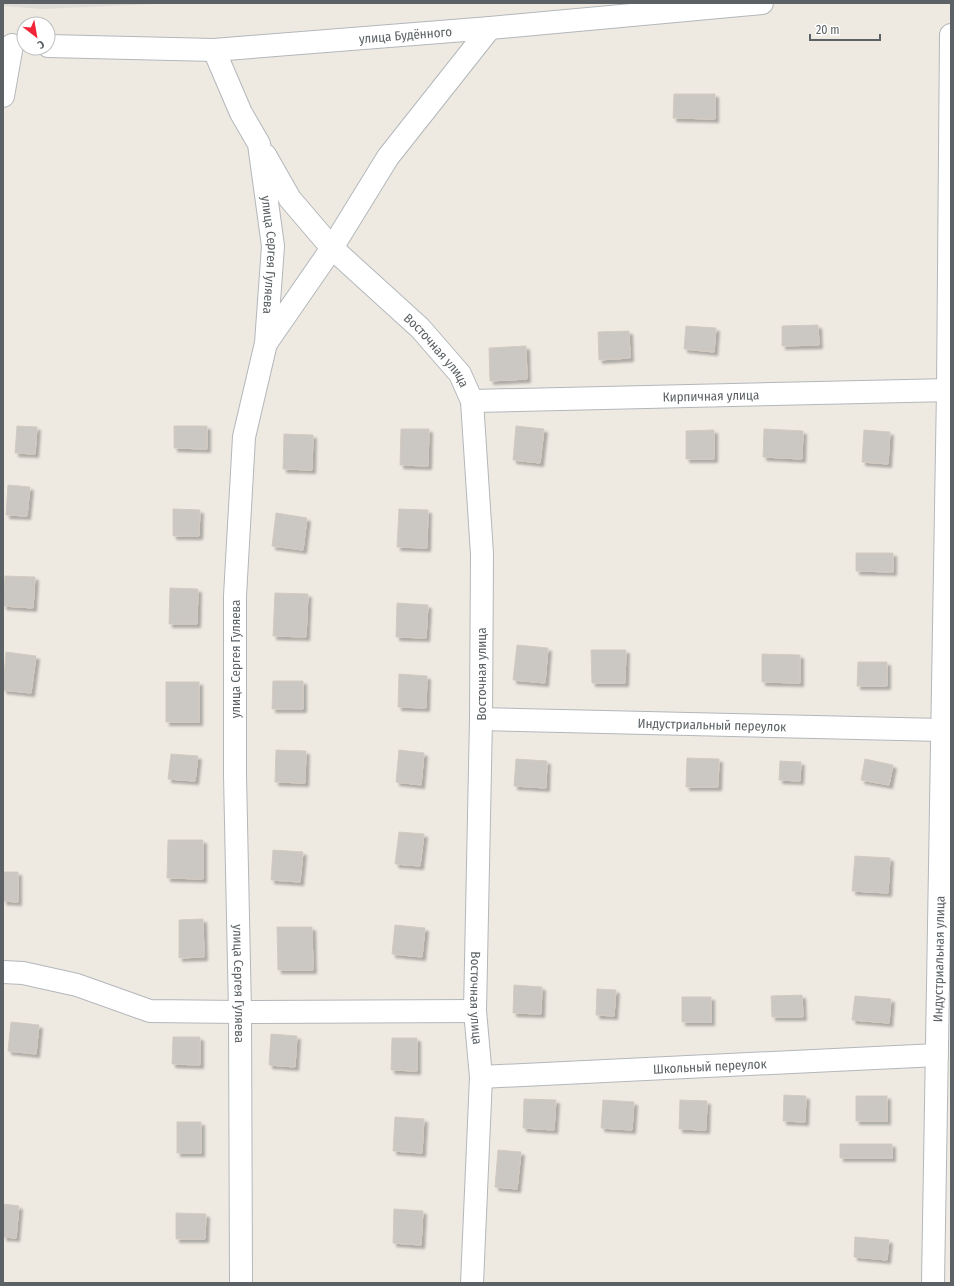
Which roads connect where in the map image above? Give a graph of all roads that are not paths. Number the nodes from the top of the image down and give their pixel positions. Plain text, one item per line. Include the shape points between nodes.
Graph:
1 (762, 3) edge
2 (490, 28) junction
3 (951, 35) edge
4 (13, 45) edge
5 (56, 46) edge
6 (214, 50) junction
7 (3, 96) edge
8 (259, 144) junction
9 (332, 248) junction
10 (266, 343) junction
11 (949, 390) edge
12 (472, 402) junction
13 (481, 719) junction
14 (942, 730) junction
15 (946, 840) edge
16 (3, 972) edge
17 (474, 1011) junction
18 (240, 1012) junction
19 (937, 1055) junction
20 (481, 1077) junction
21 (241, 1283) edge
22 (472, 1283) edge
23 (933, 1283) edge

1 - 2 street, улица Будённого
2 - 6 street, улица Будённого
2 - 9 street via 388,157
3 - 11 street, Индустриальная улица
4 - 7 street
5 - 6 street, улица Будённого
6 - 8 street, улица Сергея Гуляева via 242,114
8 - 9 street, Восточная улица via 290,199
8 - 10 street, улица Сергея Гуляева via 273,246
9 - 10 street
9 - 12 street, Восточная улица via 420,328 460,374
10 - 18 street, улица Сергея Гуляева via 244,437 234,596
11 - 12 street, Кирпичная улица
11 - 14 street, Индустриальная улица
12 - 13 street, Восточная улица via 482,554
13 - 14 street, Индустриальный переулок
13 - 17 street, Восточная улица
14 - 15 street, Индустриальная улица
15 - 19 street, Индустриальная улица
16 - 18 street via 22,973 77,985 150,1011
17 - 18 street
17 - 20 street, Восточная улица
18 - 21 street, улица Сергея Гуляева
19 - 20 street, Школьный переулок
19 - 23 street, Индустриальная улица
20 - 22 street, Восточная улица

